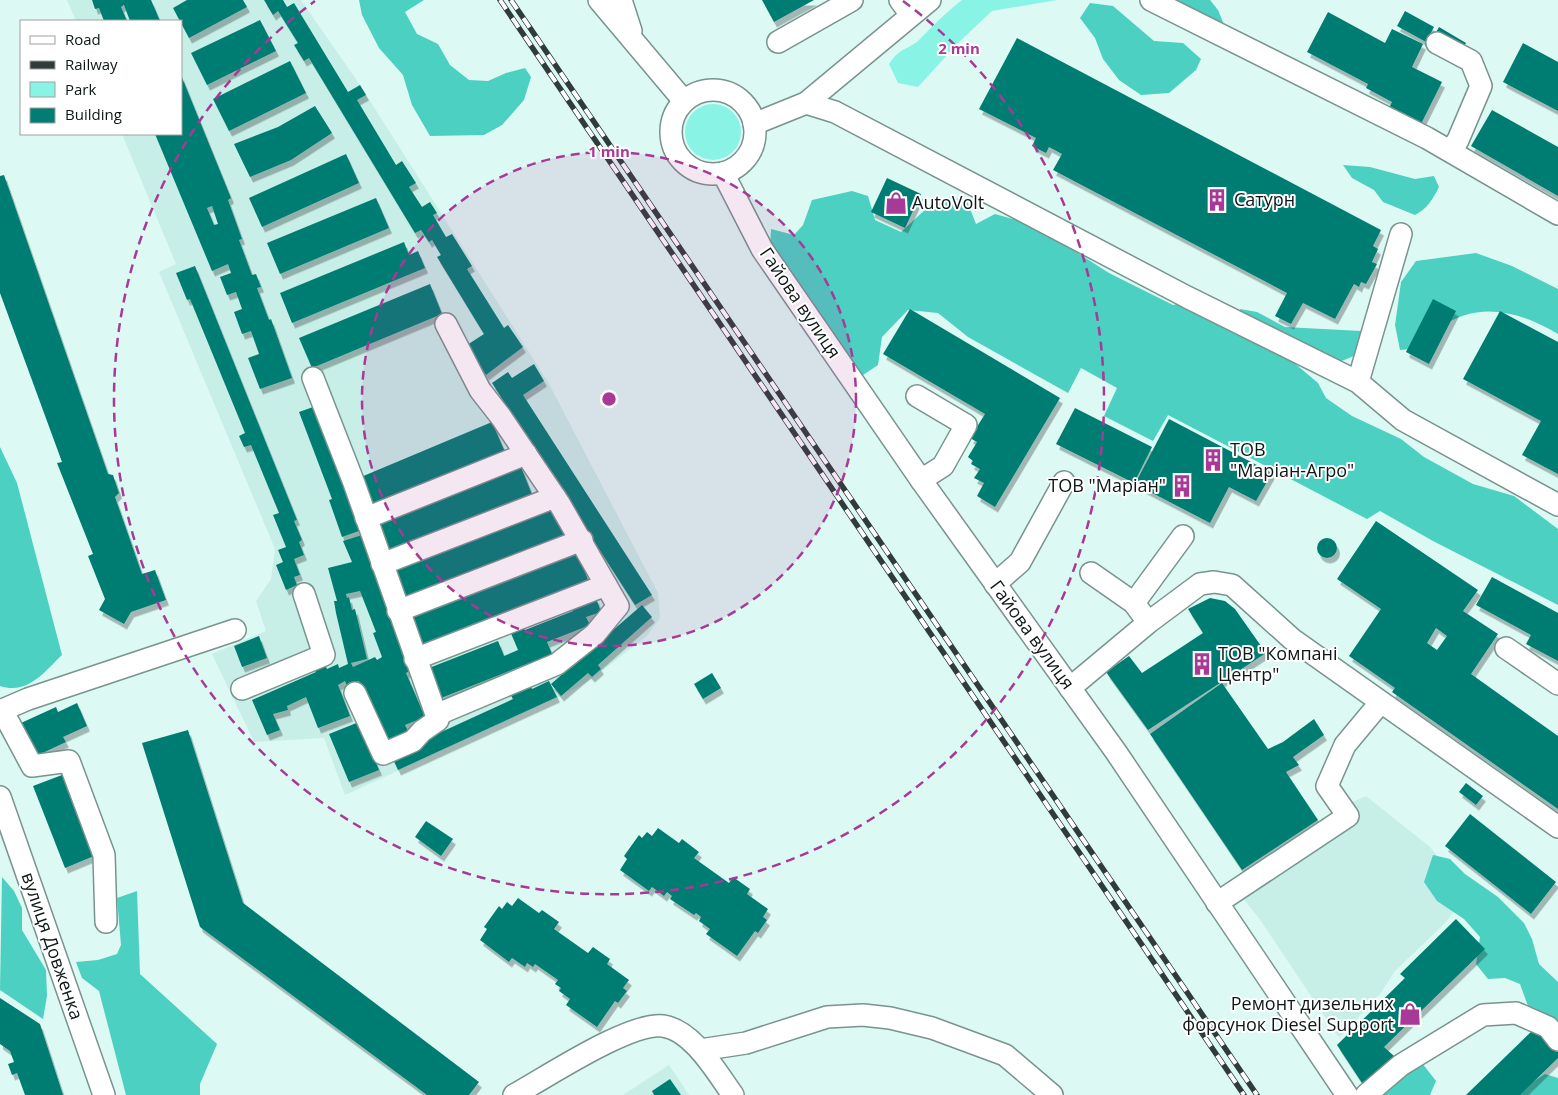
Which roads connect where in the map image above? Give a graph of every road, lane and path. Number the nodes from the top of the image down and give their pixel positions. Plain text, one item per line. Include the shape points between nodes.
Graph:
1 (599, 0) edge
2 (612, 0) edge
3 (621, 0) edge
4 (852, 0) edge
5 (930, 0) edge
6 (1151, 0) edge
7 (906, 7) edge
8 (635, 41) junction
9 (778, 42) dead end
10 (1437, 43) dead end
11 (684, 101) junction
12 (806, 104) junction
13 (754, 124) junction
14 (1451, 151) junction
15 (724, 172) junction
16 (1558, 214) edge
17 (1401, 234) dead end
18 (446, 324) dead end
19 (313, 378) dead end
20 (1358, 382) junction
21 (917, 396) dead end
22 (526, 454) junction
23 (921, 480) junction
24 (1064, 482) dead end
25 (555, 497) junction
26 (1558, 505) edge
27 (366, 518) junction
28 (1183, 536) dead end
29 (582, 540) junction
30 (382, 564) junction
31 (1090, 574) dead end
32 (995, 584) junction
33 (606, 585) junction
34 (304, 594) dead end
35 (1134, 603) junction
36 (398, 611) junction
37 (1149, 622) junction
38 (235, 630) dead end
39 (1506, 648) dead end
40 (416, 659) junction
41 (1558, 684) edge
42 (242, 688) dead end
43 (1070, 688) junction
44 (355, 693) dead end
45 (1380, 703) junction
46 (1, 711) edge
47 (436, 715) junction
48 (0, 797) edge
49 (1558, 827) edge
50 (1217, 903) junction
51 (106, 922) dead end
52 (1558, 1040) edge
53 (700, 1050) junction
54 (104, 1095) edge
55 (514, 1095) edge
56 (733, 1095) edge
57 (1052, 1095) edge
58 (1347, 1095) edge
59 (1366, 1095) edge

1 - 8 street
2 - 8 street
3 - 8 street
4 - 9 street
5 - 7 street
6 - 14 street
7 - 12 street
8 - 11 street
10 - 14 street via 1471,61 1481,86
11 - 13 street via 707,90 726,92 742,102
11 - 15 street via 671,125 671,139 676,152 684,163 696,170 710,174
12 - 13 street
12 - 20 street via 835,112 1187,297
13 - 15 street via 751,149 735,168
14 - 16 street
15 - 23 street, Гайова вулиця via 762,249
17 - 20 street
18 - 22 street via 480,390
19 - 27 street
20 - 26 street via 1403,420
21 - 23 street via 966,425 943,466
22 - 25 street
22 - 27 street
23 - 32 street, Гайова вулиця
24 - 32 street via 1020,562
25 - 29 street
25 - 30 street
27 - 30 street
28 - 35 street
29 - 33 street
29 - 36 street
30 - 36 street
31 - 35 street
32 - 43 street, Гайова вулиця
33 - 40 street
33 - 47 street via 618,606 595,634 557,664
34 - 42 street via 324,655
35 - 37 street
36 - 40 street
37 - 43 street
37 - 45 street via 1200,584 1232,585 1292,639
38 - 46 street via 28,699
39 - 41 street
40 - 47 street
43 - 50 street, Гайова вулиця
44 - 47 street via 383,754 413,741 438,720
45 - 49 street
45 - 50 street via 1345,745 1327,786 1348,816
46 - 51 street via 32,766 69,762 104,854
48 - 54 street, вулиця Довженка
50 - 58 street, Гайова вулиця
52 - 59 street via 1548,1027 1516,1013 1483,1015 1401,1065
53 - 55 street via 684,1036 664,1026 641,1028
53 - 56 street
53 - 57 street via 746,1043 827,1017 863,1015 890,1018 932,1028 1005,1055

